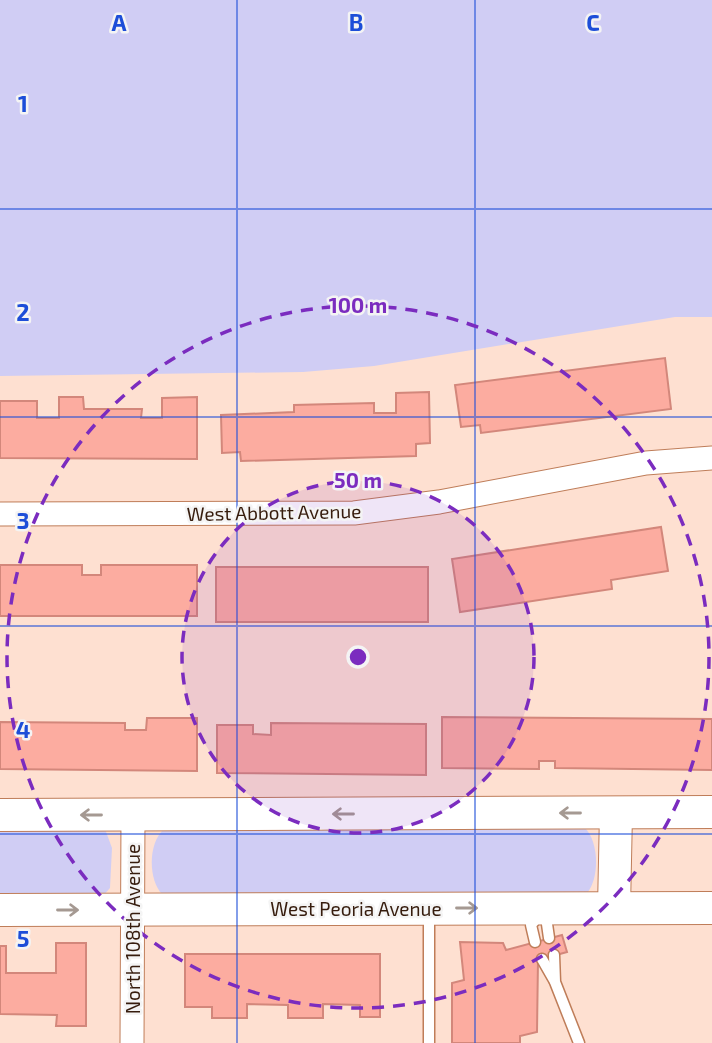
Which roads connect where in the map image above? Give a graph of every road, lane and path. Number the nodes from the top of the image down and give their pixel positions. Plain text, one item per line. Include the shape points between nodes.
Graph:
1 (712, 458) edge
2 (0, 514) edge
3 (712, 812) edge
4 (616, 813) junction
5 (0, 815) edge
6 (133, 815) junction
7 (429, 908) junction
8 (614, 908) junction
9 (712, 908) edge
10 (132, 909) junction
11 (0, 910) edge
12 (547, 923) junction
13 (535, 942) dead end
14 (554, 956) dead end
15 (542, 959) dead end
16 (555, 982) junction
17 (132, 1043) edge
18 (429, 1043) edge
19 (579, 1043) edge

1 - 2 street, West Abbott Avenue via 646,463 439,502 354,513
3 - 4 street
4 -> 6 street
4 - 8 street
6 -> 5 street
6 - 10 street, North 108th Avenue
7 - 10 street, West Peoria Avenue
7 -> 12 street, West Peoria Avenue
7 - 18 lane
8 - 9 street, West Peoria Avenue
8 - 12 street, West Peoria Avenue
11 -> 10 street, West Peoria Avenue
10 - 17 street, North 108th Avenue
12 - 13 lane via 531,925
14 - 16 lane
15 - 16 lane
16 - 19 lane

